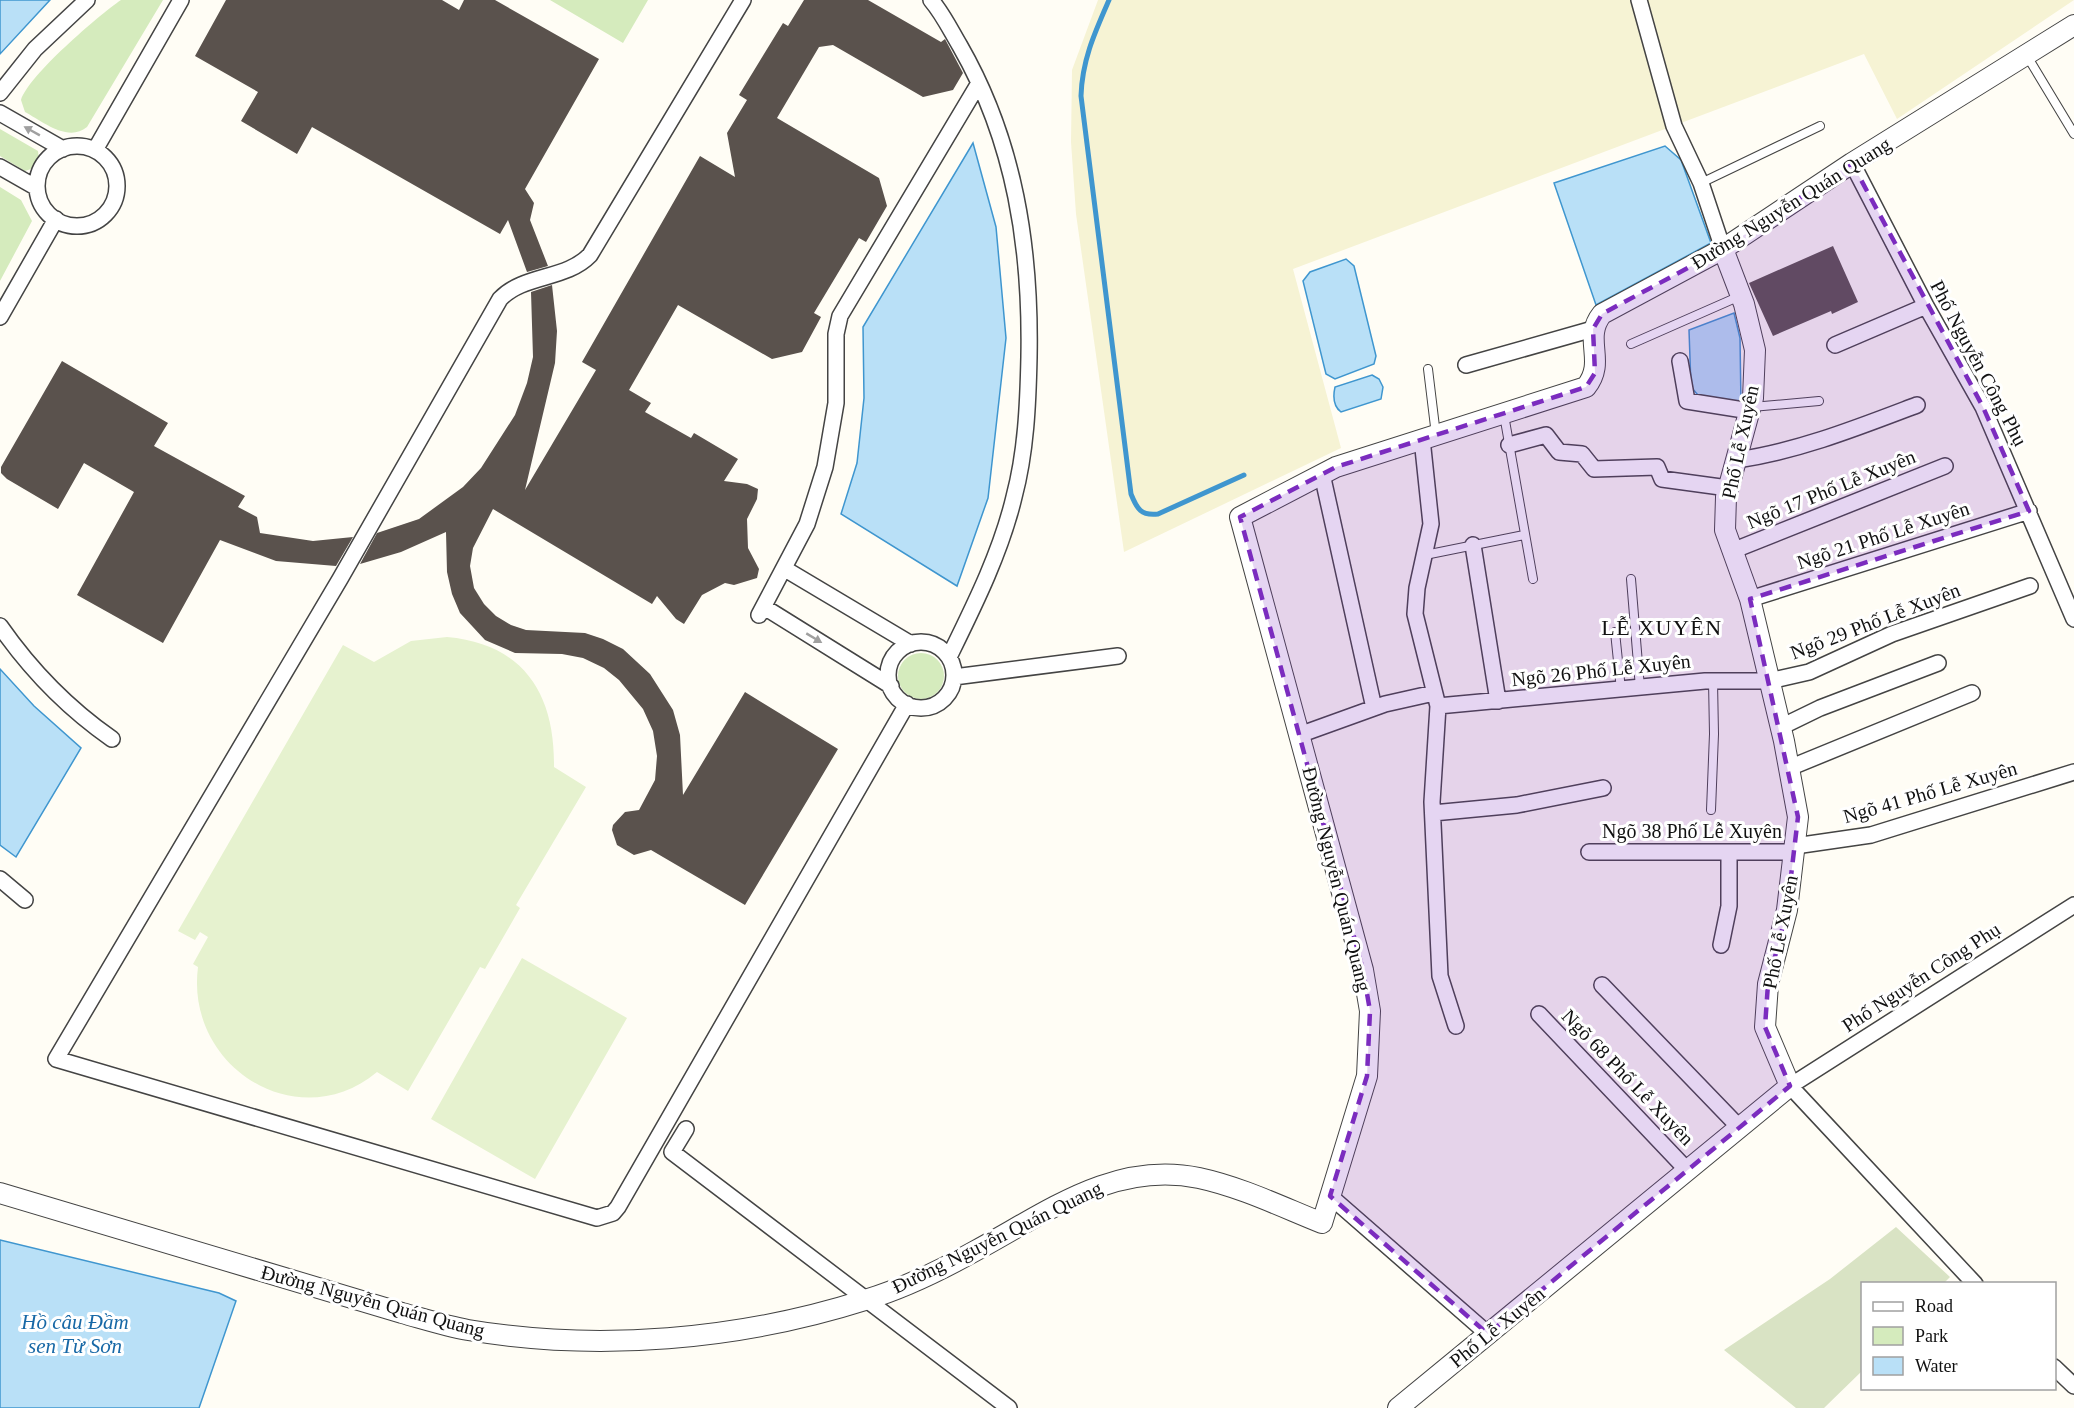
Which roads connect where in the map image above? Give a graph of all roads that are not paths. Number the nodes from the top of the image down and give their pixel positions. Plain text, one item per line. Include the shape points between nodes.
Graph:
1 (87, 0) edge
2 (181, 0) edge
3 (743, 0) edge
4 (931, 0) edge
5 (1639, 0) edge
6 (2074, 25) edge
7 (2027, 56) junction
8 (979, 83) junction
9 (0, 93) edge
10 (0, 113) edge
11 (1820, 126) dead end
12 (2074, 134) edge
13 (63, 148) junction
14 (95, 150) junction
15 (1852, 163) junction
16 (0, 167) edge
17 (1701, 183) junction
18 (37, 188) junction
19 (56, 219) junction
20 (1723, 249) junction
21 (1741, 296) junction
22 (1926, 306) junction
23 (0, 317) edge
24 (1593, 329) junction
25 (1631, 344) dead end
26 (1835, 345) dead end
27 (1680, 361) dead end
28 (1466, 365) dead end
29 (1428, 369) dead end
30 (1819, 401) dead end
31 (1917, 405) dead end
32 (1751, 409) junction
33 (1503, 414) junction
34 (1429, 437) junction
35 (1509, 445) junction
36 (1737, 460) junction
37 (1945, 466) dead end
38 (1322, 474) junction
39 (1728, 488) junction
40 (2028, 511) junction
41 (1524, 535) junction
42 (1473, 545) junction
43 (1732, 551) junction
44 (1425, 555) junction
45 (785, 569) junction
46 (1533, 579) dead end
47 (1631, 579) dead end
48 (2030, 586) dead end
49 (1750, 600) junction
50 (2074, 619) edge
51 (0, 626) edge
52 (1616, 632) dead end
53 (911, 644) junction
54 (1118, 656) dead end
55 (949, 657) junction
56 (1938, 663) dead end
57 (954, 677) junction
58 (1713, 681) junction
59 (1769, 681) junction
60 (891, 686) junction
61 (1641, 688) junction
62 (1621, 690) junction
63 (1972, 693) dead end
64 (1436, 699) junction
65 (1498, 701) junction
66 (907, 704) junction
67 (1374, 708) junction
68 (1781, 727) junction
69 (1299, 735) junction
70 (112, 739) dead end
71 (1789, 768) junction
72 (2074, 772) edge
73 (1603, 788) dead end
74 (1711, 810) dead end
75 (1432, 813) junction
76 (1795, 849) junction
77 (1589, 852) dead end
78 (1729, 853) junction
79 (0, 879) edge
80 (25, 900) dead end
81 (2074, 905) edge
82 (1721, 945) dead end
83 (1602, 985) dead end
84 (1539, 1014) dead end
85 (1456, 1026) dead end
86 (1790, 1086) junction
87 (1738, 1126) junction
88 (686, 1129) dead end
89 (1687, 1170) junction
90 (0, 1193) edge
91 (1330, 1196) junction
92 (1973, 1282) edge
93 (868, 1300) junction
94 (1488, 1334) junction
95 (2056, 1368) edge
96 (2074, 1386) edge
97 (1008, 1408) edge
98 (1398, 1408) edge

1 - 9 street via 35,49
2 - 14 street
3 - 66 street via 590,255 582,263 521,284 500,299 340,579 56,1059 605,1217 618,1207
4 - 8 street
5 - 17 street via 1674,126
6 - 7 street, Đường Nguyễn Quán Quang
7 - 12 lane
7 - 15 street, Đường Nguyễn Quán Quang
8 - 45 street via 840,316 836,404 825,467 807,524
8 - 55 street via 999,129 1020,215 1028,294 1029,386 1014,500 985,579
13 -> 10 street
11 - 17 lane
13 - 14 street via 83,146
13 - 18 street via 47,159 40,170
14 - 19 street via 115,175 116,195 111,207 91,223 78,226
15 - 20 street, Đường Nguyễn Quán Quang
15 - 22 street, Phố Nguyễn Công Phụ
16 - 18 street
17 - 20 street
18 - 19 street via 43,208
19 - 23 street
20 - 21 street, Phố Lễ Xuyên
20 - 24 street, Đường Nguyễn Quán Quang via 1602,314
21 - 25 lane
21 - 32 street, Phố Lễ Xuyên via 1755,350
22 - 26 street
22 - 40 street, Phố Nguyễn Công Phụ via 1983,407
24 - 28 street
24 - 33 street, Đường Nguyễn Quán Quang via 1595,373 1586,387
27 - 32 street via 1688,401
29 - 34 lane
30 - 32 lane
31 - 36 street via 1845,431
32 - 36 street, Phố Lễ Xuyên
33 - 34 street, Đường Nguyễn Quán Quang
33 - 35 lane
34 - 38 street, Đường Nguyễn Quán Quang
34 - 44 street via 1431,524
35 - 39 street via 1546,435 1559,452 1582,454 1594,469 1656,467 1662,479
35 - 41 lane
36 - 39 street, Phố Lễ Xuyên
37 - 43 street, Ngõ 17 Phố Lễ Xuyên
38 - 67 street
38 - 69 street, Đường Nguyễn Quán Quang via 1240,517
39 - 43 street, Phố Lễ Xuyên via 1725,530
40 - 49 street, Ngõ 21 Phố Lễ Xuyên
40 - 50 street, Phố Nguyễn Công Phụ
41 - 42 lane
41 - 46 lane
42 - 44 lane
42 - 65 street
43 - 49 street, Phố Lễ Xuyên
44 - 64 street via 1415,614
45 - 53 street
45 -> 60 street via 761,611
47 - 61 lane
48 - 59 street, Ngõ 29 Phố Lễ Xuyên via 1892,634 1809,672
49 - 59 street, Phố Lễ Xuyên
51 - 70 street via 74,710
52 - 62 lane
53 - 55 street via 933,644
53 - 60 street via 896,653 891,662
54 - 57 street
55 - 57 street
56 - 68 street
57 - 66 street via 949,692 939,702 922,707
58 - 59 street, Ngõ 26 Phố Lễ Xuyên
58 - 61 street, Ngõ 26 Phố Lễ Xuyên
58 - 74 lane
59 - 68 street, Phố Lễ Xuyên
60 - 66 street
61 - 62 street, Ngõ 26 Phố Lễ Xuyên
62 - 65 street, Ngõ 26 Phố Lễ Xuyên
63 - 71 street
64 - 65 street, Ngõ 26 Phố Lễ Xuyên
64 - 67 street, Ngõ 26 Phố Lễ Xuyên
64 - 75 street
67 - 69 street, Ngõ 26 Phố Lễ Xuyên
68 - 71 street, Phố Lễ Xuyên
69 - 91 street, Đường Nguyễn Quán Quang via 1363,970 1370,1011 1367,1076
71 - 76 street, Phố Lễ Xuyên via 1798,817
72 - 76 street, Ngõ 41 Phố Lễ Xuyên via 1871,834
73 - 75 street via 1517,805
75 - 85 street via 1440,976
76 - 78 street, Ngõ 38 Phố Lễ Xuyên
76 - 86 street, Phố Lễ Xuyên via 1788,910 1768,984 1765,1027
77 - 78 street, Ngõ 38 Phố Lễ Xuyên
78 - 82 street via 1729,906
79 - 80 street
81 - 86 street, Phố Nguyễn Công Phụ
83 - 87 street
84 - 89 street, Ngõ 68 Phố Lễ Xuyên
86 - 87 street, Phố Lễ Xuyên
86 - 92 street
87 - 89 street, Phố Lễ Xuyên
88 - 93 street via 672,1152
89 - 94 street, Phố Lễ Xuyên
90 - 93 street, Đường Nguyễn Quán Quang via 333,1294 479,1331 597,1341 655,1339 728,1332
91 - 93 street, Đường Nguyễn Quán Quang via 1322,1223 1199,1178 1128,1177 1079,1194 975,1252
91 - 94 street
93 - 97 street
94 - 98 street, Phố Lễ Xuyên
95 - 96 street

